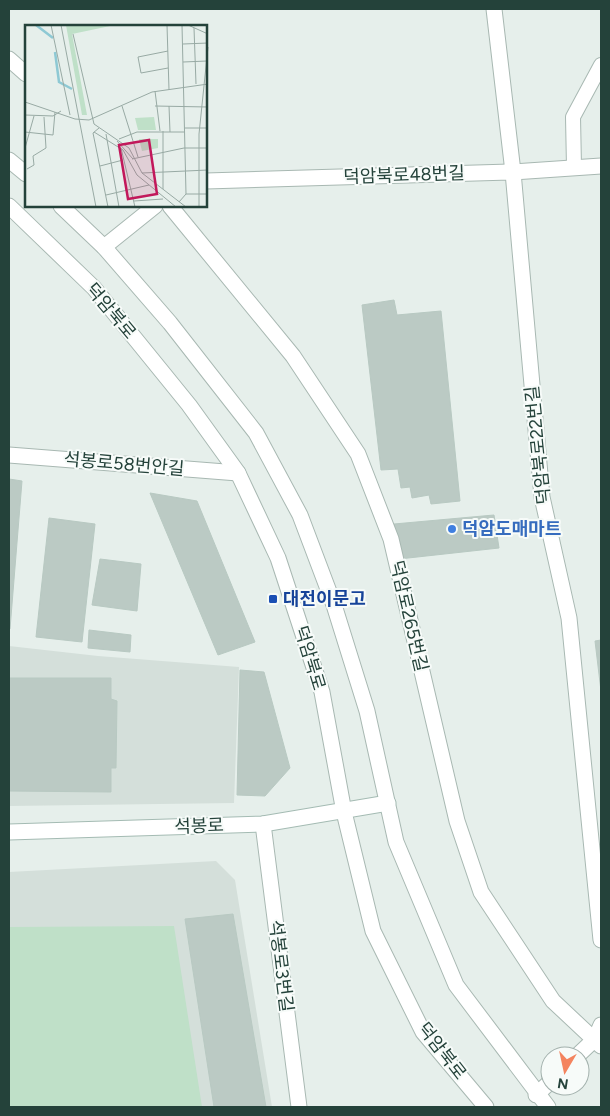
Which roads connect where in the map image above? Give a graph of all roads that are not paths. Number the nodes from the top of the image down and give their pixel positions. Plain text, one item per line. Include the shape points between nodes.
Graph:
1 (494, 9) edge
2 (9, 59) edge
3 (601, 66) edge
4 (25, 73) edge
5 (9, 160) edge
6 (601, 166) edge
7 (574, 167) junction
8 (513, 172) junction
9 (25, 173) edge
10 (208, 181) edge
11 (9, 206) edge
12 (63, 208) edge
13 (153, 208) edge
14 (172, 208) edge
15 (104, 247) junction
16 (9, 454) edge
17 (238, 474) junction
18 (594, 797) edge
19 (388, 803) junction
20 (344, 812) junction
21 (263, 824) junction
22 (9, 832) edge
23 (601, 940) edge
24 (601, 1025) edge
25 (598, 1042) edge
26 (540, 1091) edge
27 (536, 1094) junction
28 (299, 1107) edge
29 (486, 1107) edge
30 (548, 1107) edge

1 - 8 street, 덕암북로22번길
2 - 4 street
3 - 7 lane via 573,117
5 - 9 street
6 - 7 street, 덕암북로48번길
7 - 8 street, 덕암북로48번길
8 - 10 street, 덕암북로48번길
8 - 18 street, 덕암북로22번길 via 542,497 568,618
11 - 17 street, 덕암북로 via 94,288 189,405
12 - 15 street, 덕암북로
13 - 15 street
14 - 25 street, 덕암로265번길 via 293,356 358,454 391,539 457,821 482,892 553,1001
15 - 19 street, 덕암북로 via 256,433 300,515 337,614 367,711
16 - 17 street, 석봉로58번안길
17 - 20 street, 덕암북로 via 278,558 322,692
18 - 23 street, 덕암북로22번길
19 - 20 street, 석봉로
19 - 27 street, 덕암북로 via 396,842 456,985
20 - 21 street, 석봉로
20 - 29 street, 덕암북로 via 373,931 423,1032
21 - 22 street, 석봉로
21 - 28 street, 석봉로3번길
24 - 25 street
26 - 27 street
27 - 30 street, 덕암북로

